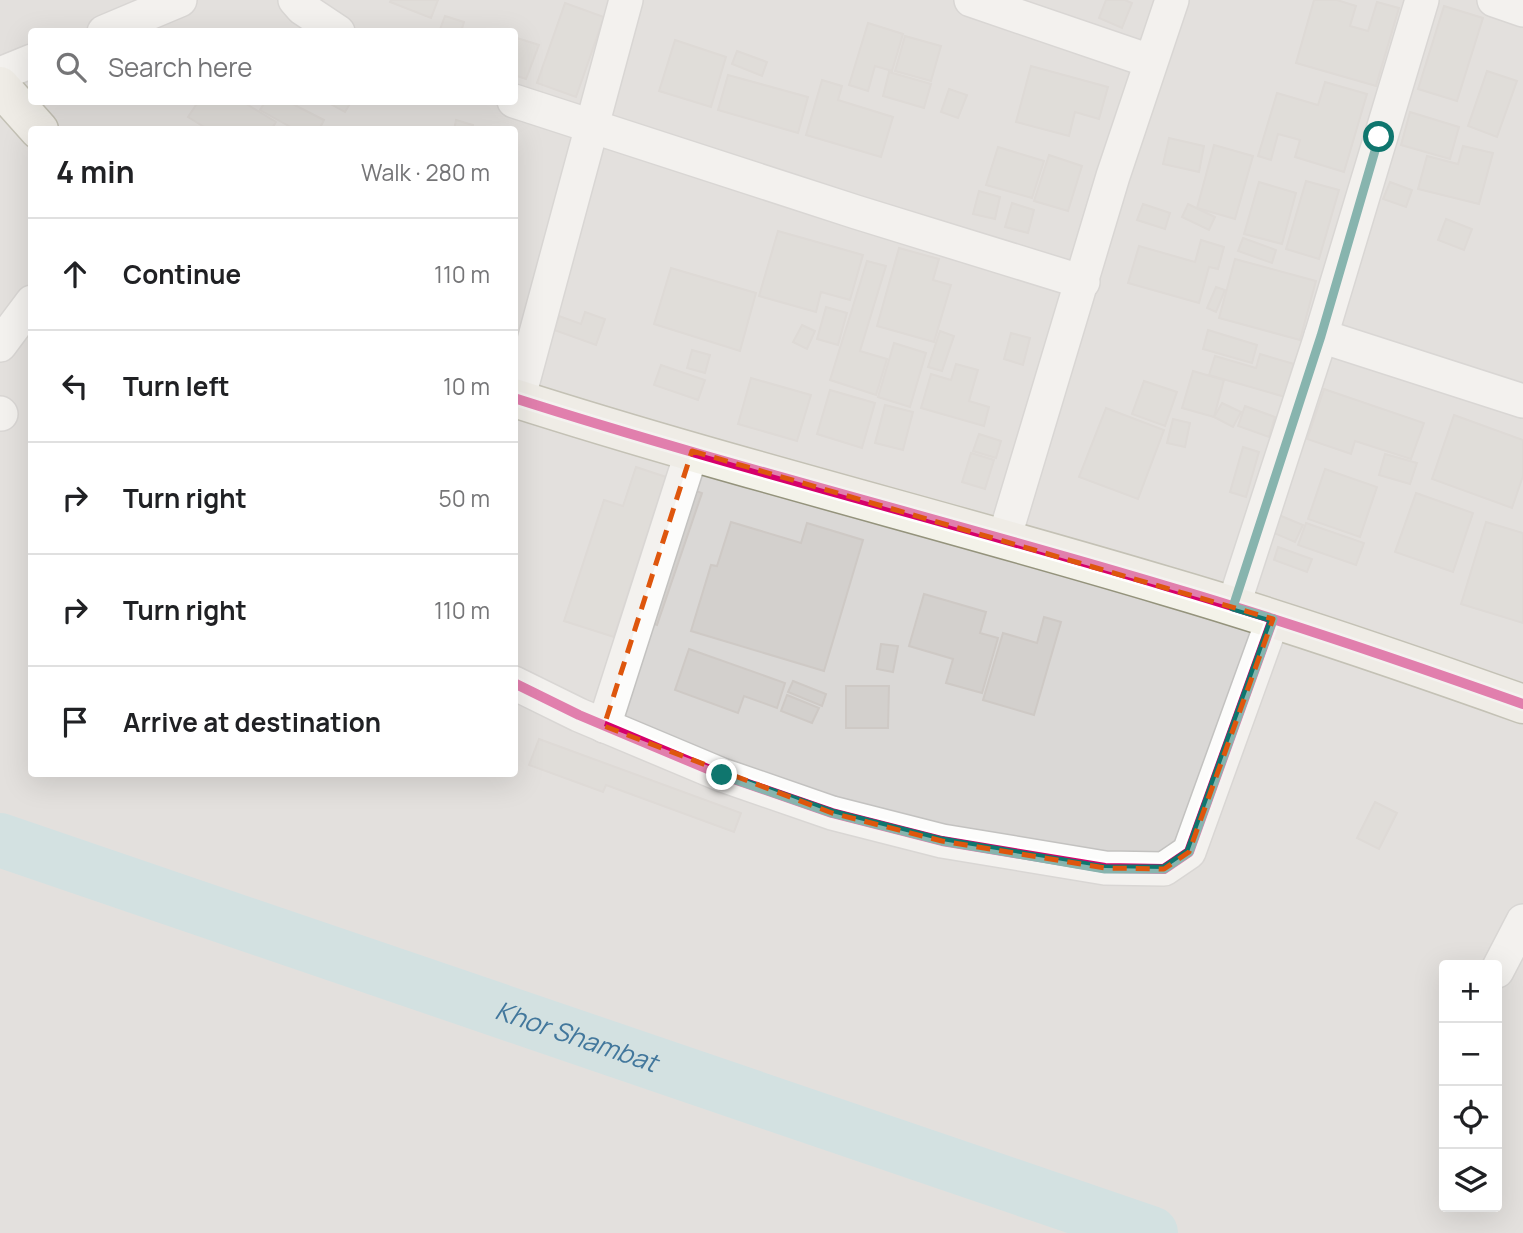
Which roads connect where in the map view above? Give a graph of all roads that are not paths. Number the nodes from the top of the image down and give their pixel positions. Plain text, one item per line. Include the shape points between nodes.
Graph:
1 (180, 0) edge
2 (295, 0) edge
3 (626, 0) edge
4 (971, 0) edge
5 (1172, 0) edge
6 (1422, 0) edge
7 (1494, 0) edge
8 (1523, 10) edge
9 (114, 28) edge
10 (332, 28) edge
11 (1150, 61) junction
12 (28, 63) edge
13 (0, 74) edge
14 (0, 86) edge
15 (518, 102) edge
16 (591, 125) junction
17 (35, 126) edge
18 (1083, 282) junction
19 (28, 307) edge
20 (1321, 336) junction
21 (0, 345) edge
22 (518, 392) edge
23 (518, 400) edge
24 (1523, 401) edge
25 (692, 451) junction
26 (1004, 540) junction
27 (1233, 607) junction
28 (1273, 619) junction
29 (518, 685) edge
30 (1523, 704) edge
31 (604, 726) junction
32 (1523, 921) edge
33 (1502, 961) edge

1 - 9 street
2 - 10 street
3 - 16 street
4 - 11 street
5 - 11 street
6 - 20 street
7 - 8 street
11 - 18 street
12 - 13 street
14 - 17 street
15 - 16 street
16 - 18 street
16 - 22 street
18 - 26 street
19 - 21 street
20 - 24 street
20 - 27 street
23 - 25 street
25 - 26 street
25 - 31 street
26 - 27 street
27 - 28 street
28 - 30 street
28 - 31 street via 1189,852 1164,869 1105,869 942,841 832,813 722,775
29 - 31 street
32 - 33 street

